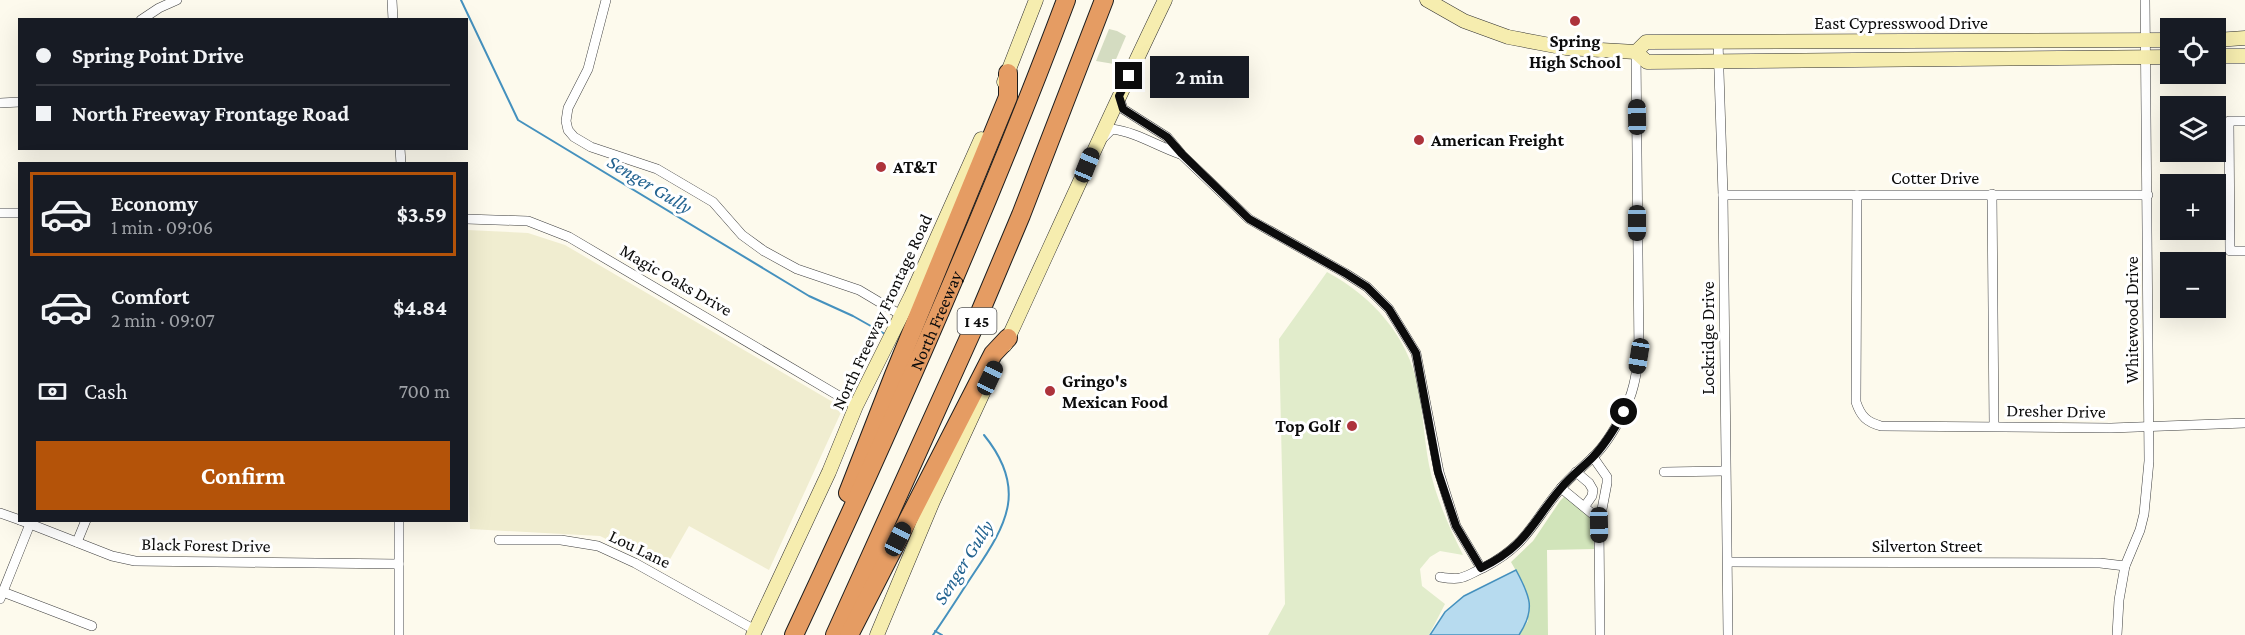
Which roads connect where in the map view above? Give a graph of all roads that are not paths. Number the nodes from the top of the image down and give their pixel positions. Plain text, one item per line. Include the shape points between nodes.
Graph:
1 (177, 0) edge
2 (392, 0) edge
3 (606, 0) edge
4 (1036, 0) edge
5 (1066, 0) edge
6 (1104, 0) edge
7 (1165, 0) edge
8 (1427, 0) edge
9 (2145, 0) edge
10 (144, 18) edge
11 (393, 18) edge
12 (2245, 38) edge
13 (2226, 39) edge
14 (2145, 40) junction
15 (2160, 40) edge
16 (1718, 41) junction
17 (1861, 41) junction
18 (2003, 41) junction
19 (1636, 52) junction
20 (2226, 56) edge
21 (2245, 56) edge
22 (2160, 57) edge
23 (2006, 58) junction
24 (2145, 58) junction
25 (1860, 60) junction
26 (1719, 61) junction
27 (1008, 73) junction
28 (1119, 96) junction
29 (18, 102) edge
30 (0, 103) edge
31 (2245, 121) edge
32 (1095, 146) junction
33 (1182, 154) junction
34 (1992, 194) junction
35 (1723, 195) junction
36 (1857, 195) junction
37 (2148, 195) junction
38 (0, 213) edge
39 (18, 213) edge
40 (468, 219) edge
41 (2245, 251) edge
42 (901, 315) junction
43 (1008, 338) junction
44 (856, 406) junction
45 (2245, 423) edge
46 (1994, 426) junction
47 (2149, 428) junction
48 (1593, 457) junction
49 (1725, 471) junction
50 (1576, 472) junction
51 (1664, 472) dead end
52 (1561, 488) junction
53 (1585, 506) junction
54 (0, 513) edge
55 (18, 519) edge
56 (25, 522) edge
57 (85, 522) edge
58 (399, 522) edge
59 (30, 524) junction
60 (1599, 525) junction
61 (499, 540) dead end
62 (77, 542) junction
63 (1728, 562) junction
64 (399, 564) junction
65 (2125, 566) junction
66 (1481, 568) junction
67 (1440, 577) dead end
68 (1, 595) edge
69 (92, 626) dead end
70 (754, 632) edge
71 (796, 632) edge
72 (399, 635) edge
73 (835, 635) edge
74 (849, 635) edge
75 (877, 635) edge
76 (1600, 635) edge
77 (1728, 635) edge
78 (2117, 635) edge

1 - 10 street
2 - 11 street
3 - 42 street via 592,59 568,108 566,121 574,137 591,147 657,169 713,202 742,235 764,251 797,269 860,290
4 - 27 main road, North Freeway Frontage Road
5 - 71 highway, North Freeway / I 45 via 921,358
6 - 73 highway, North Freeway / I 45 via 973,329
7 - 28 main road
8 - 19 main road, East Cypresswood Drive via 1464,21 1508,38 1566,48
9 - 14 street, Whitewood Drive
12 - 13 main road
14 - 15 main road, East Cypresswood Drive
14 - 18 main road, East Cypresswood Drive
14 - 24 street, Whitewood Drive
16 - 17 main road, East Cypresswood Drive
16 - 19 main road, East Cypresswood Drive via 1646,42
16 - 26 street, Lockridge Drive
17 - 18 main road, East Cypresswood Drive
17 - 25 main road
18 - 23 main road
19 - 26 main road, East Cypresswood Drive via 1647,62
19 - 48 street via 1639,356 1634,388 1624,412
20 - 21 main road
22 - 24 main road, East Cypresswood Drive
23 - 24 main road, East Cypresswood Drive
23 - 25 main road, East Cypresswood Drive
24 - 37 street, Whitewood Drive
25 - 26 main road, East Cypresswood Drive
26 - 35 street, Lockridge Drive
27 - 42 main road, North Freeway Frontage Road via 957,196
27 - 71 highway via 1008,97 839,515 797,607
28 - 32 main road
28 - 33 street via 1123,109 1167,137
29 - 30 street
31 - 41 street via 2229,121 2230,251
32 - 33 street via 1112,129 1129,131
32 - 43 main road
33 - 66 street via 1249,219 1367,287 1389,309 1416,353 1438,472 1456,526
34 - 36 street, Cotter Drive
34 - 37 street, Cotter Drive
34 - 46 street
35 - 36 street, Cotter Drive
35 - 49 street, Lockridge Drive
36 - 46 street, Dresher Drive via 1859,412 1867,421 1881,426
37 - 47 street, Whitewood Drive
38 - 39 street
40 - 44 street, Magic Oaks Drive via 528,221 569,237
42 - 44 main road, North Freeway Frontage Road
43 - 74 highway via 993,354
43 - 75 main road
44 - 70 main road, North Freeway Frontage Road
45 - 47 street, Dresher Drive
46 - 47 street, Dresher Drive
47 - 65 street, Whitewood Drive via 2144,514
48 - 50 street
48 - 60 street via 1607,477
49 - 51 street
49 - 63 street, Lockridge Drive
50 - 52 street
50 - 53 street via 1593,490
52 - 53 street
52 - 66 street via 1527,535 1511,551
53 - 60 street
54 - 55 street, Black Forest Drive
56 - 59 street, Black Forest Drive
57 - 62 street
58 - 64 street
59 - 62 street, Black Forest Drive
59 - 68 street
60 - 76 street
61 - 70 street, Lou Lane via 561,540 598,546
62 - 64 street, Black Forest Drive via 112,556 148,562
63 - 65 street, Silverton Street via 2089,562
63 - 77 street, Lockridge Drive
64 - 72 street
65 - 78 street, Whitewood Drive
66 - 67 street via 1458,580
68 - 69 street

